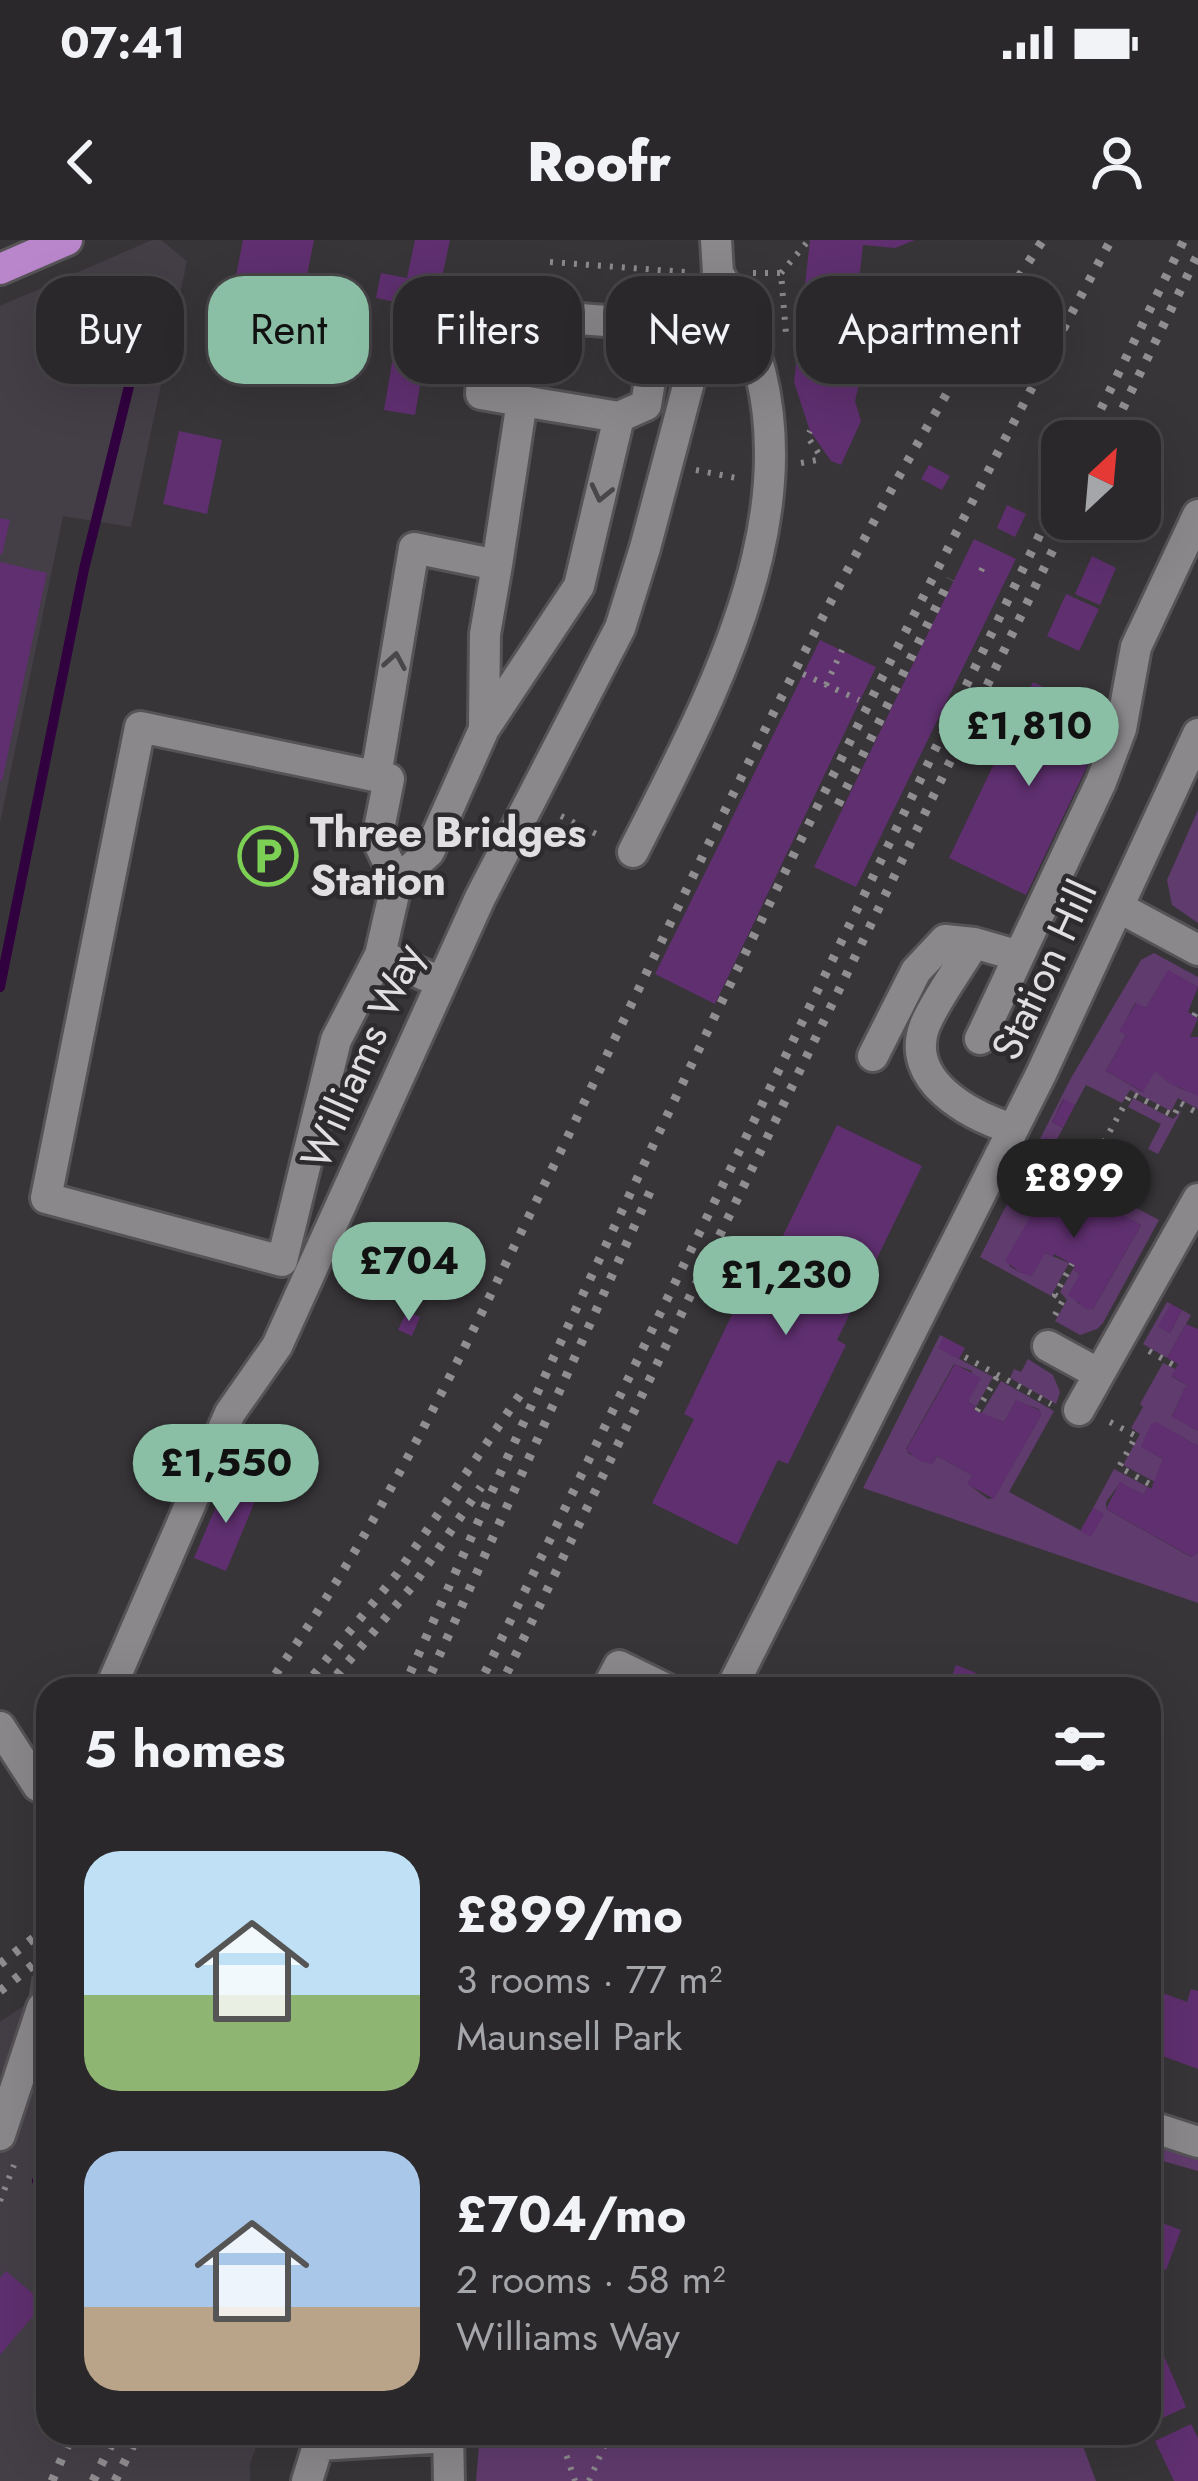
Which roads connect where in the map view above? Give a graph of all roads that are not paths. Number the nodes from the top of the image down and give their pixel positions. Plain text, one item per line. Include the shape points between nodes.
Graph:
1 (67, 240) edge
2 (716, 240) edge
3 (0, 269) edge
4 (718, 273) junction
5 (522, 401) junction
6 (619, 417) junction
7 (1198, 514) edge
8 (497, 565) junction
9 (484, 729) junction
10 (1198, 734) edge
11 (376, 776) junction
12 (620, 846) road end
13 (397, 881) junction
14 (1120, 908) junction
15 (974, 943) junction
16 (1198, 950) edge
17 (380, 955) junction
18 (1019, 956) junction
19 (440, 982) junction
20 (980, 1039) dead end
21 (873, 1056) dead end
22 (1013, 1129) junction
23 (1198, 1199) edge
24 (1048, 1337) road end
25 (1099, 1374) junction
26 (1072, 1408) road end
27 (115, 1677) edge
28 (613, 1677) edge
29 (641, 1677) edge
30 (737, 1677) edge
31 (0, 1727) edge
32 (36, 1783) edge
33 (36, 2026) edge
34 (1161, 2130) edge
35 (0, 2135) edge
36 (1198, 2142) edge
37 (319, 2445) edge
38 (448, 2445) edge
39 (308, 2481) edge
40 (449, 2481) edge

1 - 3 main road
2 - 4 street, Williams Way
4 - 12 street via 745,316 765,392 766,523 730,646 687,746
4 - 19 street, Williams Way via 620,628
5 - 6 street
5 - 6 street via 481,394 487,312 659,325 646,405
5 - 8 street
6 -> 9 street via 580,586
7 - 18 street via 1136,647 1121,729 1101,782
8 - 9 street via 485,634
11 -> 8 street via 414,548
9 - 13 street via 429,852
10 - 14 street, Station Hill
11 - 13 street via 389,779 377,839
11 - 17 street via 140,727 46,1198 282,1261 335,1040
13 - 17 street
14 - 16 street
14 - 22 street, Station Hill
15 - 18 street
15 - 21 street via 944,940 916,970
15 - 22 street via 920,1049 947,1096
17 - 19 street
18 - 20 street
19 - 27 street, Williams Way via 284,1331 204,1467
22 - 30 street, Station Hill
23 - 25 street
24 - 25 street
25 - 26 street
28 - 29 street via 619,1666
31 - 32 street
33 - 35 street
34 - 36 street
37 - 39 street
38 - 40 street

